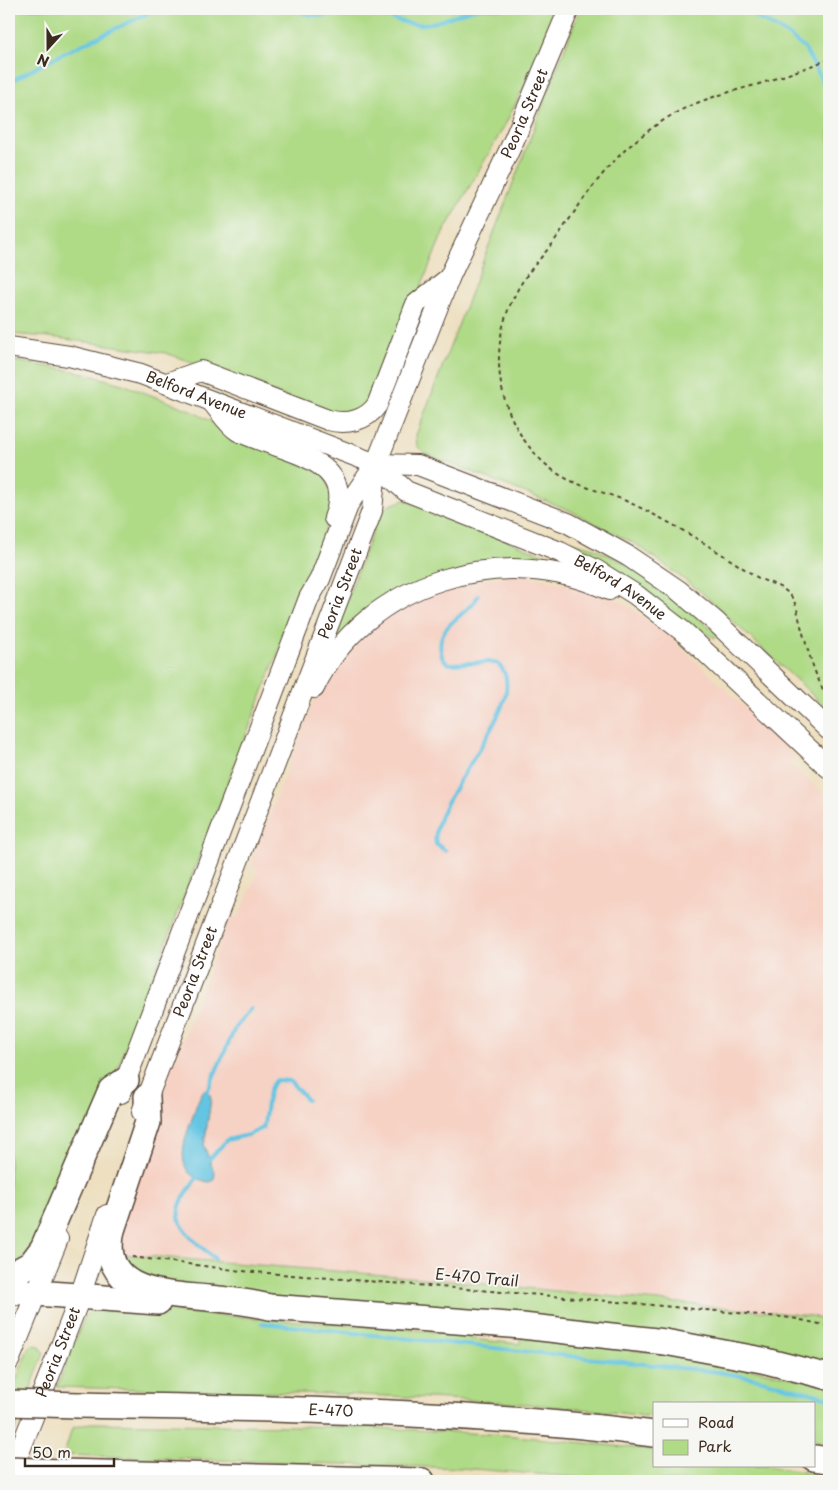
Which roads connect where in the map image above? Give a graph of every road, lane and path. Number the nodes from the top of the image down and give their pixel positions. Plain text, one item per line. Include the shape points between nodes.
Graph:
1 (569, 9) edge
2 (829, 59) edge
3 (450, 276) junction
4 (9, 347) edge
5 (167, 383) junction
6 (209, 399) junction
7 (376, 464) junction
8 (309, 598) junction
9 (646, 602) junction
10 (829, 700) edge
11 (829, 730) edge
12 (829, 768) edge
13 (269, 778) junction
14 (126, 1080) junction
15 (147, 1097) junction
16 (129, 1257) dead end
17 (9, 1276) edge
18 (9, 1291) edge
19 (36, 1292) junction
20 (80, 1295) junction
21 (270, 1307) junction
22 (829, 1326) edge
23 (9, 1361) edge
24 (829, 1376) edge
25 (9, 1403) edge
26 (653, 1434) edge
27 (816, 1458) edge
28 (829, 1460) edge
29 (9, 1470) edge
30 (9, 1478) edge
31 (422, 1481) edge

1 - 3 main road, Peoria Street
2 - 10 path via 697,101 628,147 589,189 517,290 502,325 498,358 501,385 511,418 525,442 548,467 577,484 619,498 673,525 723,553 755,576 788,592
3 - 5 main road via 416,304 377,405 358,419 328,420 201,372
3 - 7 main road, Peoria Street
4 - 5 main road, Belford Avenue via 84,359
5 - 6 main road, Belford Avenue
6 - 7 main road, Belford Avenue
6 - 8 main road via 236,430 313,460 335,480 340,502 311,574
7 - 8 main road, Peoria Street via 349,503 320,579
7 - 9 main road, Belford Avenue via 406,491 560,552 596,570
7 - 11 main road, Belford Avenue via 418,465 561,520 607,543 694,603
7 - 13 main road, Peoria Street via 372,511
8 - 14 main road, Peoria Street
9 - 12 main road, Belford Avenue via 685,634
9 - 13 main road via 627,600 570,575 531,569 500,568 474,572 436,581 413,591 365,623 334,655 314,689 285,762
13 - 15 main road, Peoria Street
14 - 17 highway via 111,1090 43,1248 31,1264
14 - 19 main road, Peoria Street
15 - 20 main road, Peoria Street
15 - 21 highway via 148,1122 110,1235 110,1252 115,1266 130,1282 155,1292 245,1301
16 - 22 path, E-470 Trail via 242,1271 792,1318
18 - 19 highway
19 - 20 highway
19 - 23 main road, Peoria Street
20 - 21 highway via 246,1311
20 - 30 main road, Peoria Street
21 - 24 highway via 539,1327 665,1342
25 - 26 highway, E-470, bridge via 428,1414
27 - 28 highway
29 - 31 highway, bridge

